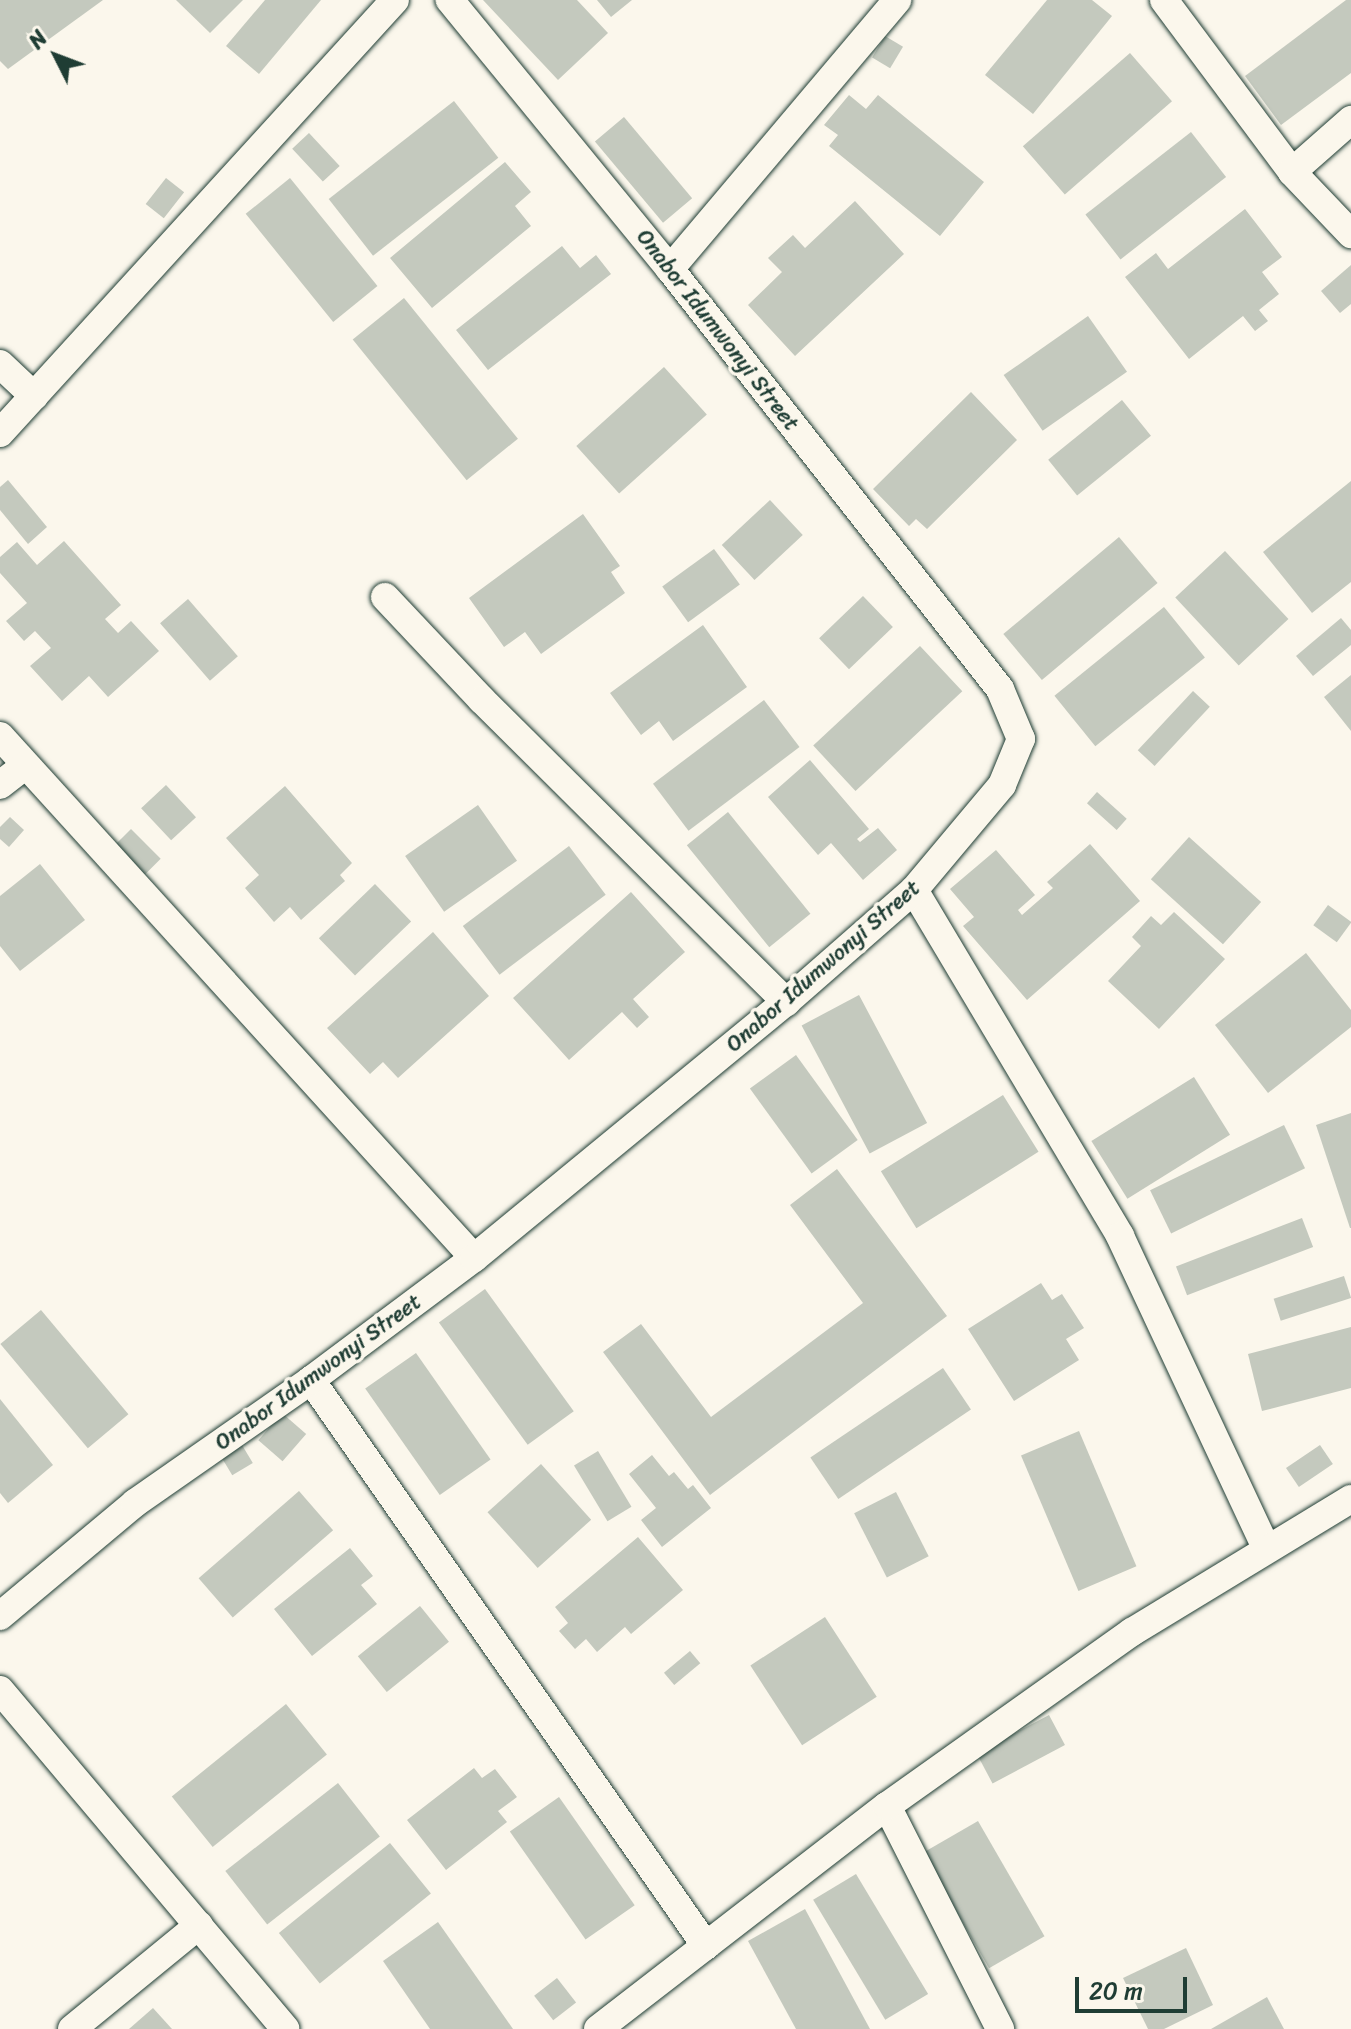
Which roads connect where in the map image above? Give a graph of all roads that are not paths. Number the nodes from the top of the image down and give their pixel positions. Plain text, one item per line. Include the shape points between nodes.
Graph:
1 (395, 0) edge
2 (450, 0) edge
3 (897, 0) edge
4 (1164, 0) edge
5 (1351, 120) edge
6 (1292, 172) junction
7 (1351, 234) edge
8 (670, 269) junction
9 (0, 364) edge
10 (34, 396) junction
11 (0, 433) edge
12 (385, 597) dead end
13 (0, 736) edge
14 (24, 766) junction
15 (0, 785) edge
16 (914, 890) junction
17 (786, 1002) junction
18 (474, 1258) junction
19 (311, 1380) junction
20 (1351, 1499) edge
21 (1266, 1547) junction
22 (0, 1616) edge
23 (0, 1690) edge
24 (887, 1806) junction
25 (199, 1925) junction
26 (706, 1946) junction
27 (72, 2029) edge
28 (285, 2029) edge
29 (600, 2029) edge
30 (1000, 2029) edge

1 - 10 street
2 - 8 street, Onabor Idumwonyi Street
3 - 8 street
4 - 6 street
5 - 6 street
6 - 7 street
8 - 16 street, Onabor Idumwonyi Street via 1000,689 1021,739 1002,785
9 - 10 street
10 - 11 street
12 - 17 street
13 - 14 street
14 - 15 street
14 - 18 street
16 - 17 street, Onabor Idumwonyi Street
16 - 21 street via 1120,1236
17 - 18 street, Onabor Idumwonyi Street
18 - 19 street, Onabor Idumwonyi Street
19 - 22 street, Onabor Idumwonyi Street via 135,1503
19 - 26 street
20 - 21 street
21 - 24 street via 1132,1632
23 - 25 street
24 - 26 street
24 - 30 street
25 - 27 street
25 - 28 street
26 - 29 street

